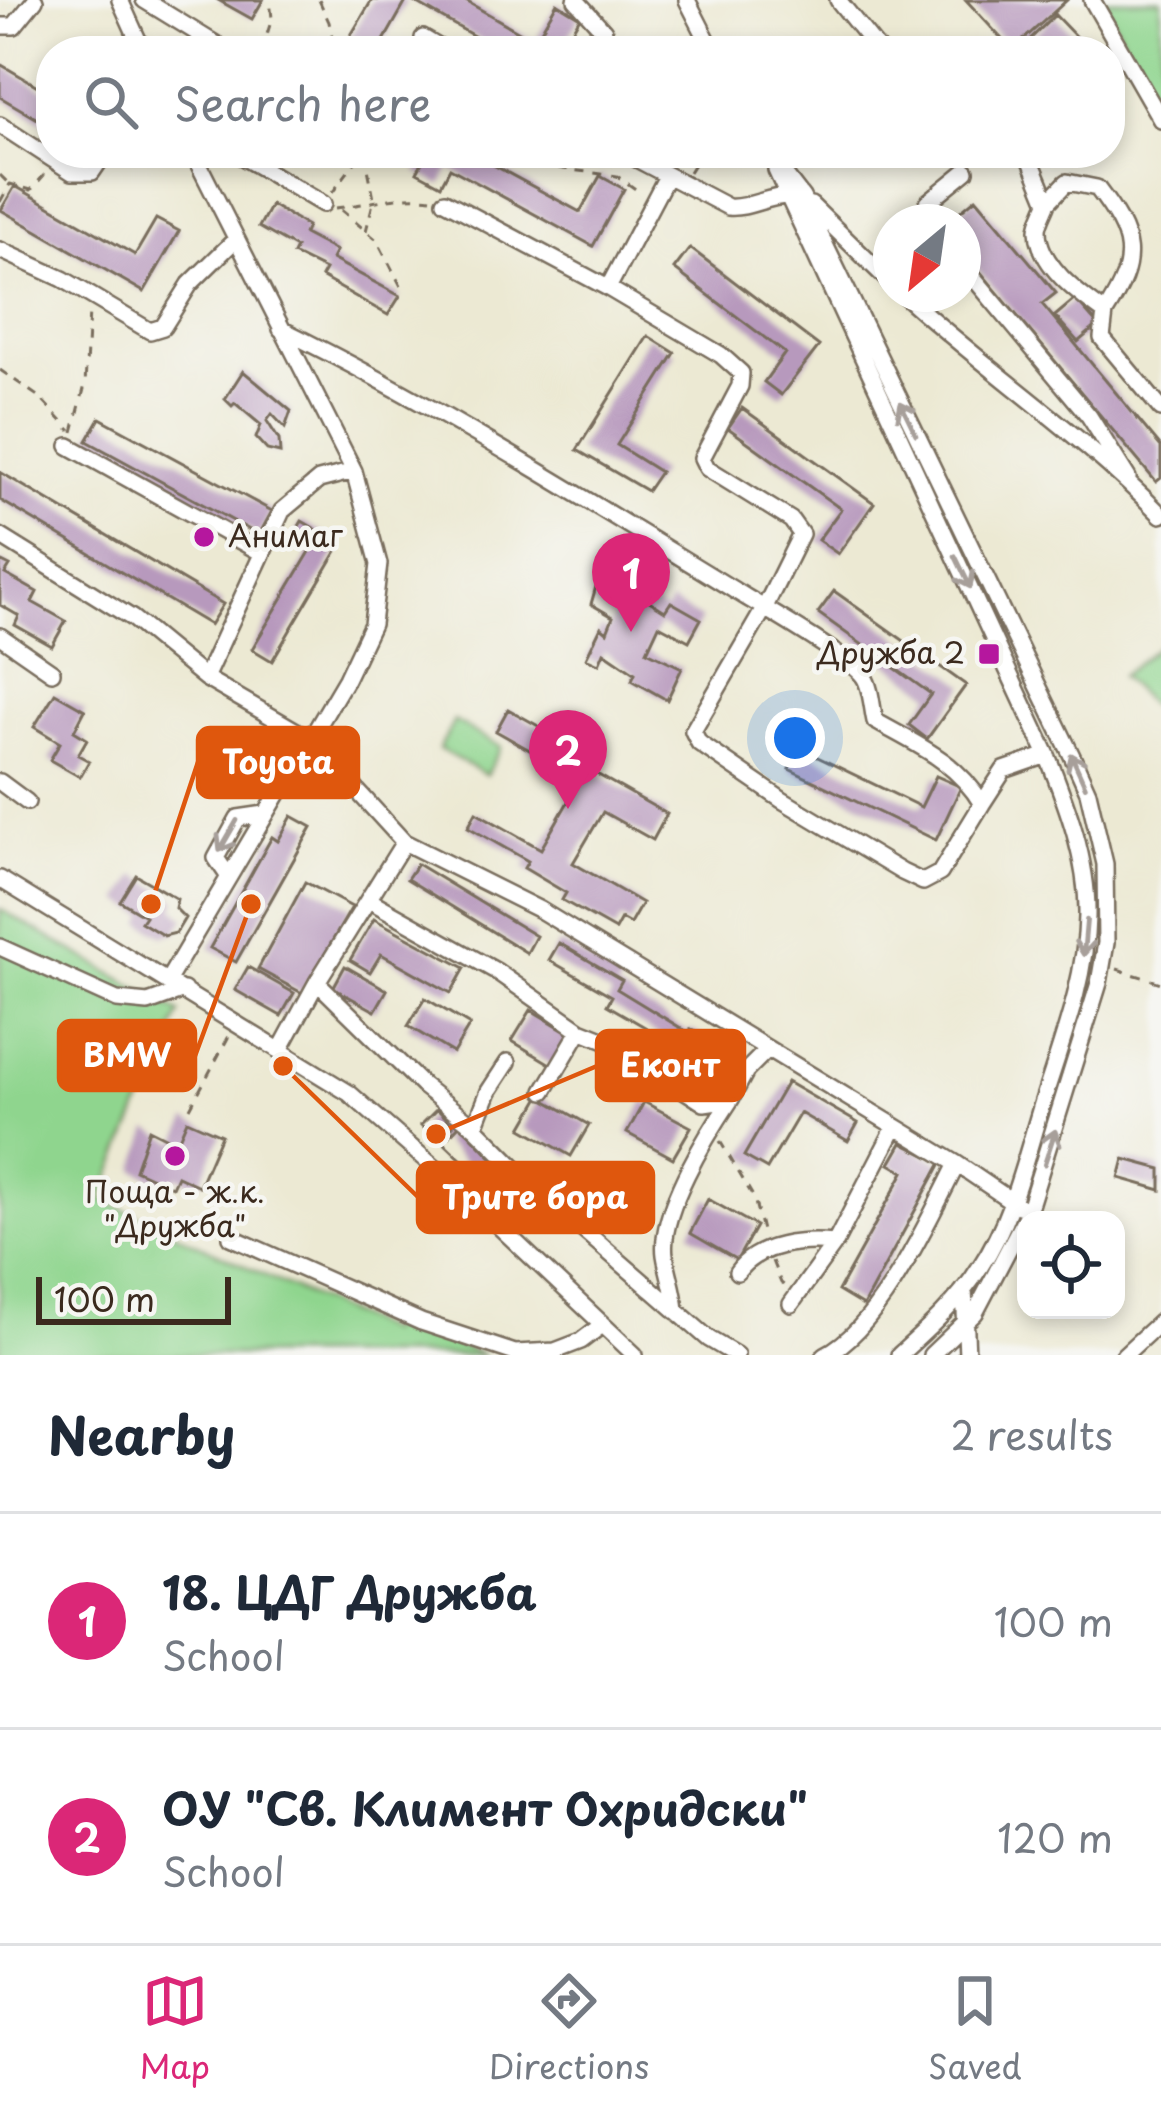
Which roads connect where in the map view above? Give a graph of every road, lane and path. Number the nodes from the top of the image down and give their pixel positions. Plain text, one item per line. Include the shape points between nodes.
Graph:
1 (35, 0) edge
2 (120, 0) edge
3 (144, 0) edge
4 (270, 0) edge
5 (319, 0) edge
6 (575, 0) edge
7 (688, 0) edge
8 (838, 0) edge
9 (1092, 0) edge
10 (0, 26) edge
11 (604, 31) dead end
12 (136, 36) edge
13 (203, 36) edge
14 (267, 36) edge
15 (332, 36) edge
16 (705, 36) edge
17 (867, 36) edge
18 (1113, 36) edge
19 (1125, 57) edge
20 (1161, 120) edge
21 (0, 125) edge
22 (36, 148) edge
23 (47, 168) edge
24 (66, 168) edge
25 (95, 168) edge
26 (200, 168) edge
27 (262, 168) edge
28 (354, 168) edge
29 (367, 168) edge
30 (557, 168) edge
31 (652, 168) edge
32 (686, 168) edge
33 (777, 168) edge
34 (1034, 168) edge
35 (966, 171) dead end
36 (0, 175) edge
37 (674, 180) junction
38 (10, 184) junction
39 (794, 196) junction
40 (374, 199) junction
41 (445, 201) joint
42 (0, 202) edge
43 (652, 202) junction
44 (1048, 202) junction
45 (927, 204) edge
46 (331, 207) junction
47 (365, 232) junction
48 (235, 240) junction
49 (0, 250) edge
50 (873, 267) edge
51 (981, 287) edge
52 (608, 288) junction
53 (404, 294) dead end
54 (93, 297) junction
55 (923, 312) edge
56 (1105, 314) junction
57 (281, 329) junction
58 (0, 370) edge
59 (1161, 410) edge
60 (71, 440) junction
61 (354, 471) junction
62 (1132, 486) junction
63 (1161, 514) edge
64 (0, 536) edge
65 (262, 553) junction
66 (764, 609) junction
67 (0, 637) edge
68 (52, 672) dead end
69 (205, 678) junction
70 (310, 739) junction
71 (1047, 755) junction
72 (0, 782) edge
73 (27, 802) dead end
74 (982, 804) junction
75 (404, 842) junction
76 (0, 879) edge
77 (369, 900) junction
78 (0, 946) edge
79 (1103, 964) junction
80 (167, 980) junction
81 (317, 982) junction
82 (1161, 983) edge
83 (184, 990) junction
84 (235, 1024) junction
85 (580, 1030) junction
86 (280, 1050) junction
87 (767, 1050) junction
88 (508, 1062) dead end
89 (544, 1091) dead end
90 (731, 1099) junction
91 (190, 1108) dead end
92 (475, 1127) junction
93 (895, 1127) junction
94 (713, 1133) junction
95 (958, 1164) junction
96 (1012, 1200) junction
97 (1027, 1211) edge
98 (1028, 1211) edge
99 (1017, 1236) edge
100 (231, 1237) dead end
101 (835, 1243) junction
102 (769, 1251) junction
103 (737, 1272) dead end
104 (964, 1289) junction
105 (795, 1300) joint
106 (676, 1311) junction
107 (1161, 1321) edge
108 (602, 1324) junction
109 (964, 1328) junction
110 (627, 1351) edge
111 (736, 1355) edge
112 (825, 1355) edge
113 (899, 1355) edge
114 (931, 1355) edge
115 (967, 1355) edge
116 (1124, 1355) edge

1 - 10 street via 14,26
2 - 12 street
3 - 13 street
4 - 14 path
5 - 15 path
6 - 11 street
7 - 16 street
8 - 17 street
9 - 18 street
19 - 20 street
21 - 22 street
23 - 38 path via 31,190
24 - 25 street
26 - 48 street
27 - 46 street
28 - 46 path
29 - 40 path
30 - 43 path via 617,176
31 - 37 street
32 - 37 path
33 - 39 street
34 - 44 street
35 - 45 street
36 - 38 path
37 - 39 street via 728,207
37 - 43 street
38 - 42 path
39 - 50 street
39 -> 71 street
79 -> 39 street via 1105,864 1088,792
40 - 41 path
40 - 46 path
40 - 47 path
41 - 52 street
43 - 52 street
44 - 56 street via 1038,228 1042,249 1072,290
44 - 56 street via 1066,182 1097,188 1120,218 1131,249 1125,282
46 - 47 path
47 - 53 path
48 - 54 street via 190,284 163,327 150,331
48 - 57 street
49 - 54 street
51 - 62 street via 1089,416
52 - 66 street via 741,374 701,458 801,534
54 - 60 path
55 - 62 street
56 - 59 street via 1102,338
57 - 61 street
57 - 66 street via 393,385
58 - 60 path via 39,397
60 - 65 street
61 - 65 street via 304,490 282,512
61 - 70 street via 379,563 377,595 372,624
62 - 63 street
64 - 69 street via 132,618
65 - 69 street
66 - 74 street via 865,678 875,721 950,764
66 - 74 street via 693,730 699,743 922,882 940,873
67 - 68 street
69 - 70 street
70 - 75 street
70 - 80 street
71 - 74 street via 1004,770
71 -> 96 street via 1078,850 1087,913 1077,987
72 - 73 street
75 - 77 street
75 - 87 street via 540,910
76 - 80 street
77 - 81 street
77 - 85 street via 496,971
78 - 83 street via 117,1000 148,1003
79 - 82 path
98 -> 79 street
80 - 83 street
81 - 86 street
81 - 92 street
83 - 84 street
84 - 86 street
84 - 91 path
85 - 89 street
85 - 90 street via 704,1103
86 - 108 street via 350,1093
87 - 90 street
87 - 93 street
88 - 92 street
90 - 94 street
92 - 106 street
93 - 95 street
93 - 101 street
94 - 102 path via 754,1198
94 - 106 street via 666,1222
95 - 96 street
95 - 112 street via 872,1317
96 - 97 street
96 - 104 street
99 - 109 street
100 - 108 street via 421,1322 515,1353 555,1352
101 - 102 street via 808,1240
101 - 105 street
102 - 103 street
102 - 105 path
104 - 109 street
104 - 113 street
106 - 111 street
107 - 116 street
108 - 110 street
109 - 114 street
109 - 115 street

